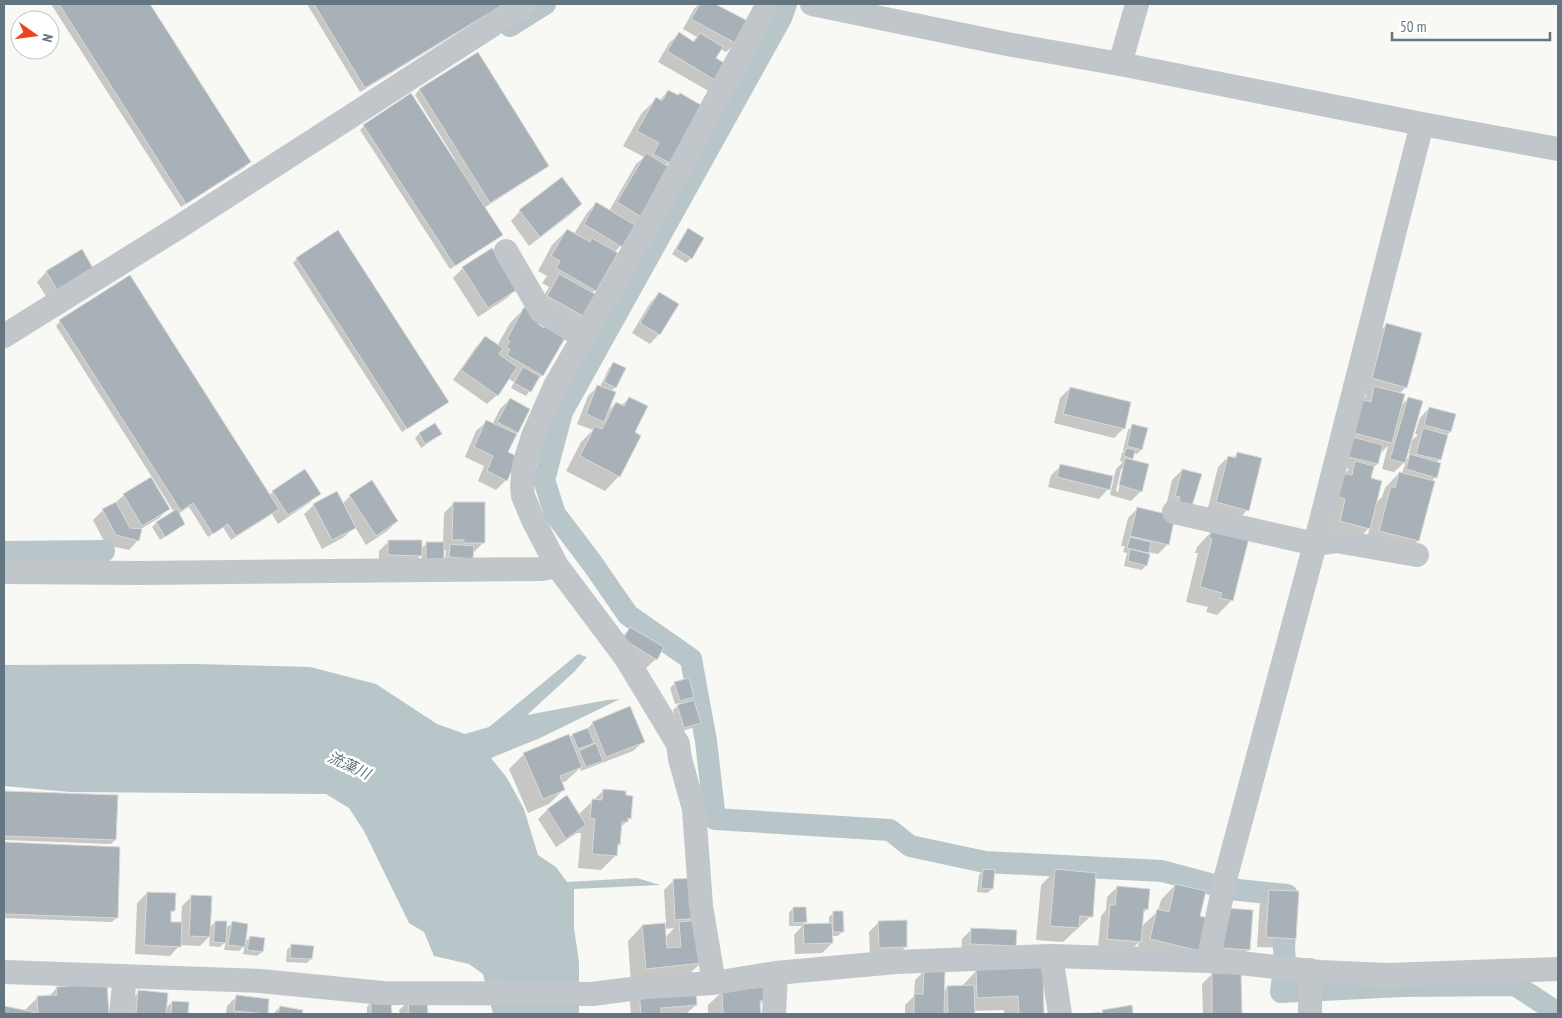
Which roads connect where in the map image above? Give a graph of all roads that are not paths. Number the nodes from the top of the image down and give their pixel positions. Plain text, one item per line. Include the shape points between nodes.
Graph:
1 (524, 4) edge
2 (768, 4) edge
3 (812, 4) edge
4 (1137, 4) edge
5 (1120, 64) junction
6 (1422, 124) junction
7 (1558, 149) edge
8 (506, 251) dead end
9 (4, 336) edge
10 (583, 337) junction
11 (1174, 512) dead end
12 (1315, 544) junction
13 (1417, 554) dead end
14 (557, 566) junction
15 (4, 572) edge
16 (1051, 956) junction
17 (1208, 961) junction
18 (1558, 969) edge
19 (1306, 970) junction
20 (4, 972) edge
21 (776, 973) junction
22 (125, 976) junction
23 (714, 983) junction
24 (121, 1014) edge
25 (774, 1014) edge
26 (1060, 1014) edge
27 (1310, 1014) edge

1 - 9 street via 180,228
2 - 10 street
3 - 5 street
4 - 5 street
5 - 6 street
6 - 7 street
6 - 12 street
8 - 10 street via 541,311
10 - 14 street via 555,386 524,465 523,496
11 - 12 street
12 - 13 street via 1336,541
12 - 17 street via 1224,887
14 - 15 street via 473,570
14 - 23 street via 626,658 678,744 694,809 701,906
16 - 17 street
16 - 21 street via 896,962
16 - 26 street
17 - 19 street
18 - 19 street via 1388,975
19 - 27 street
20 - 22 street
21 - 23 street
21 - 25 street
22 - 23 street via 260,981 383,993 592,994
22 - 24 street

